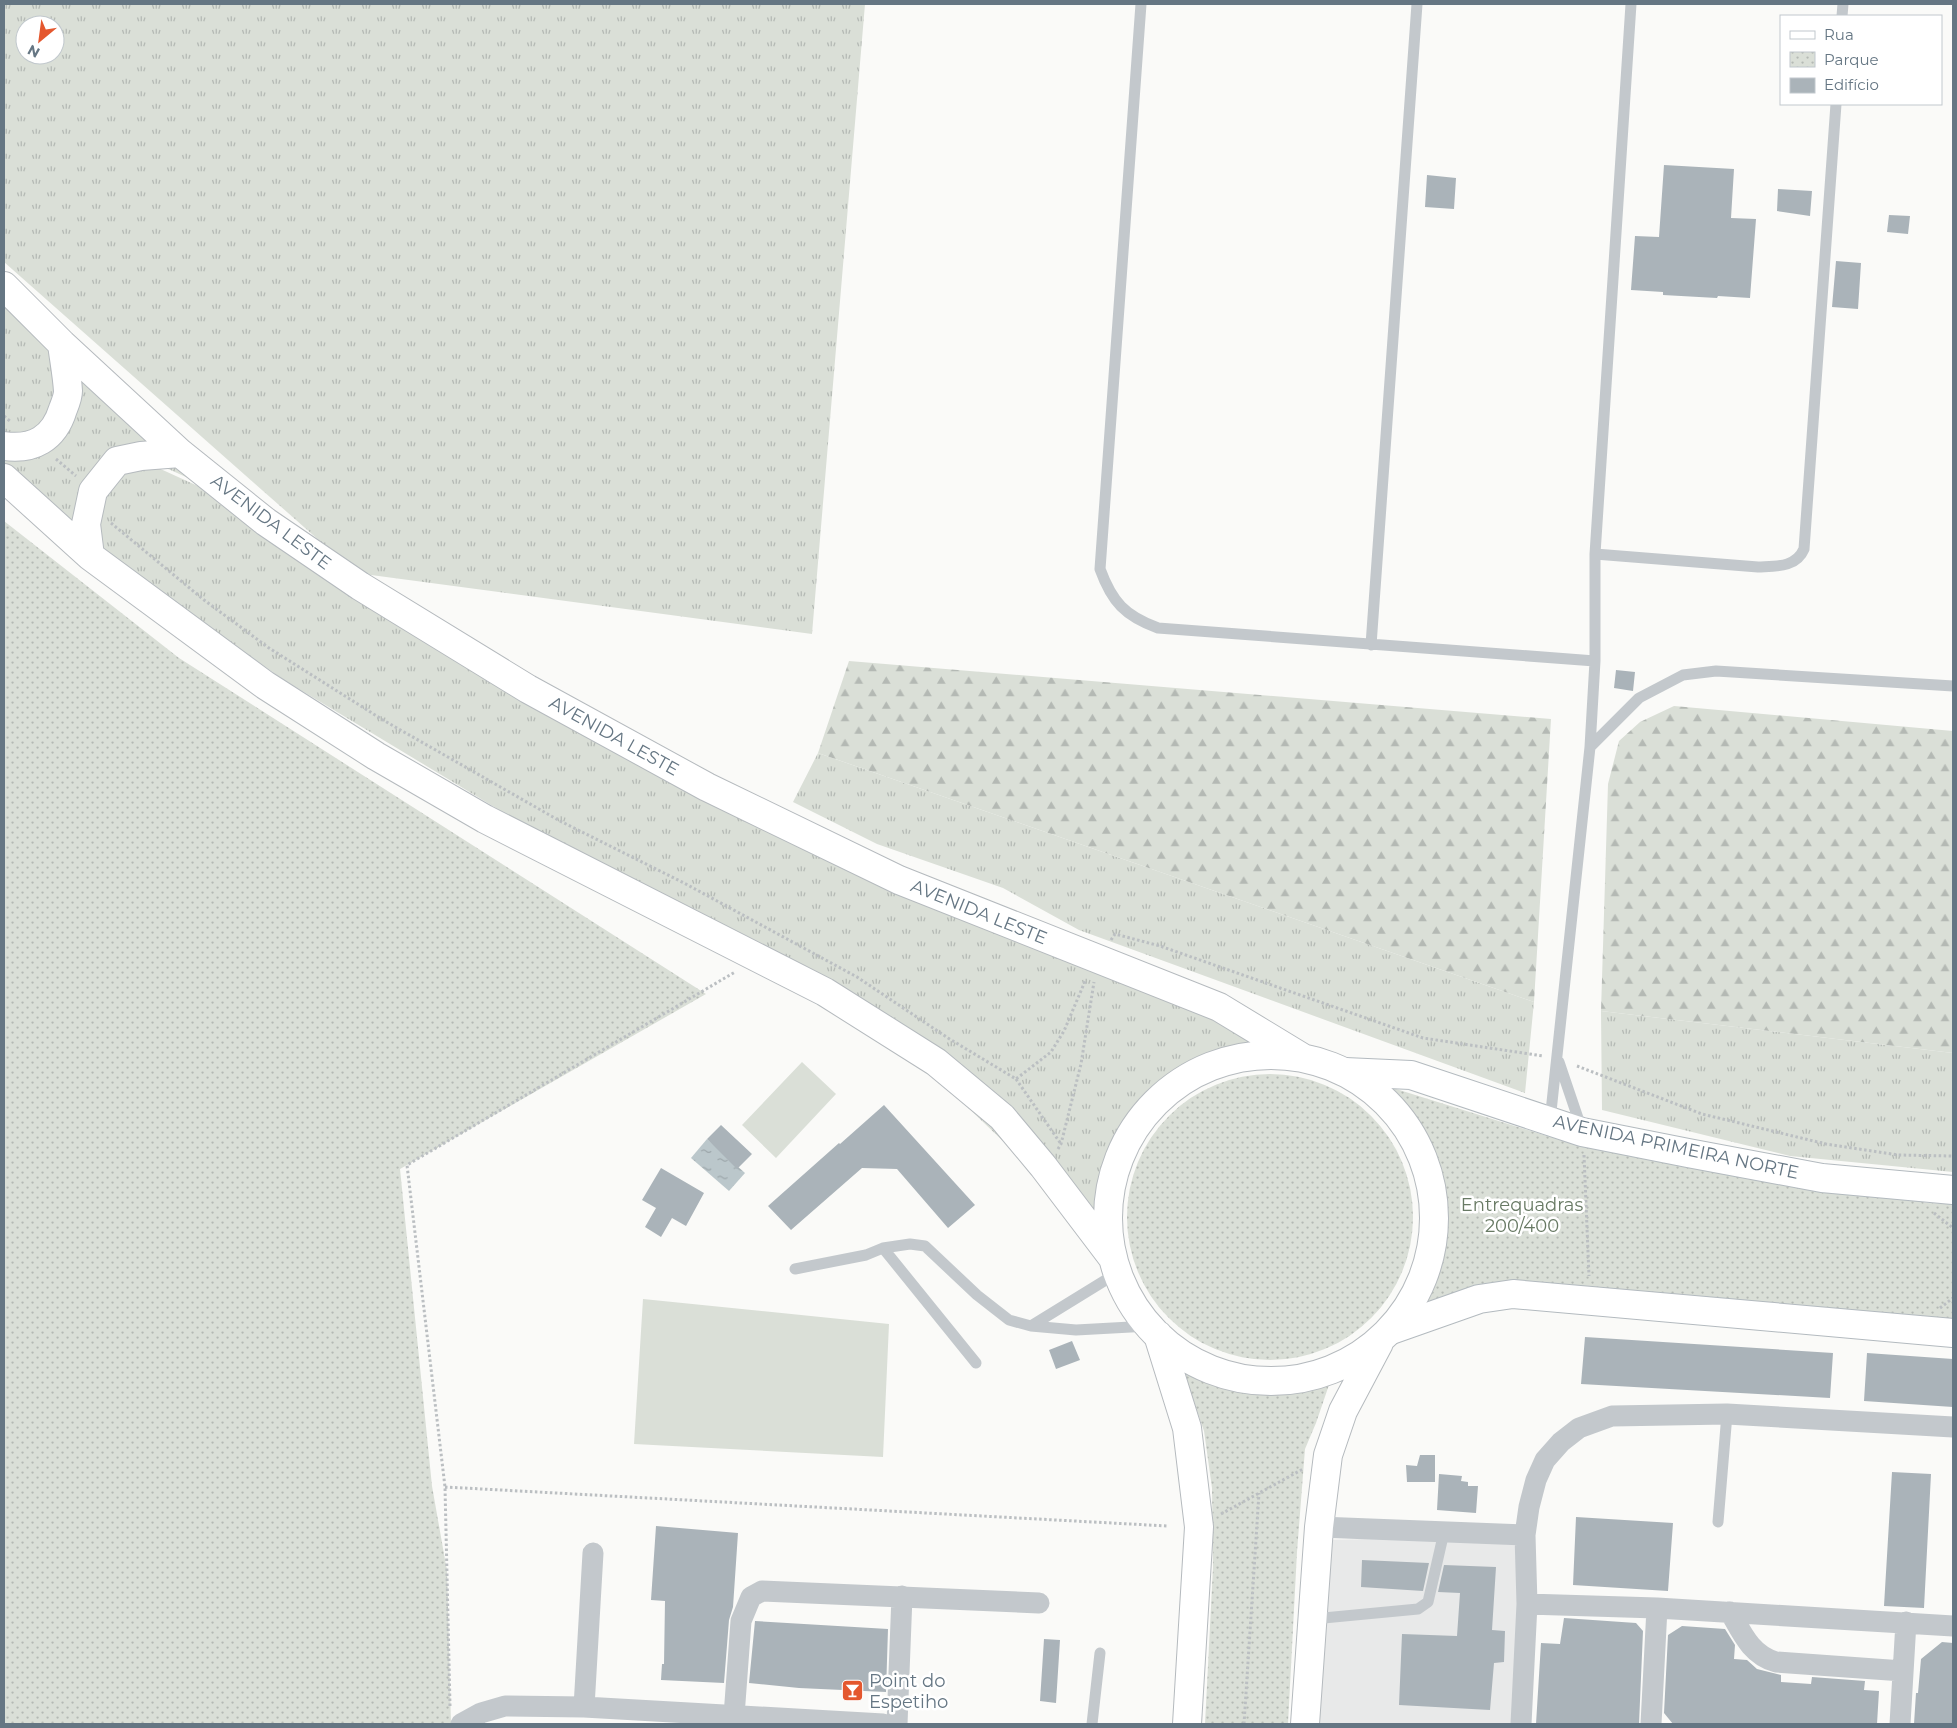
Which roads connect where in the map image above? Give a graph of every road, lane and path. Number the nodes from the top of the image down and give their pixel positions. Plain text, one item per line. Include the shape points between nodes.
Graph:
1 (1142, 4) edge
2 (1417, 4) edge
3 (1631, 4) edge
4 (1836, 105) edge
5 (4, 286) edge
6 (62, 344) junction
7 (4, 416) edge
8 (37, 443) junction
9 (4, 446) edge
10 (180, 453) junction
11 (4, 478) edge
12 (93, 491) junction
13 (1595, 554) junction
14 (90, 556) junction
15 (1371, 644) junction
16 (1595, 661) junction
17 (1953, 686) edge
18 (1590, 746) junction
19 (1109, 943) dead end
20 (759, 958) junction
21 (1087, 976) dead end
22 (1094, 981) dead end
23 (1303, 1058) junction
24 (1558, 1058) junction
25 (1345, 1072) junction
26 (1016, 1079) junction
27 (1550, 1121) junction
28 (1583, 1142) junction
29 (1061, 1144) junction
30 (1054, 1154) dead end
31 (1953, 1156) edge
32 (1953, 1190) edge
33 (883, 1248) junction
34 (1115, 1265) junction
35 (795, 1269) dead end
36 (1589, 1281) dead end
37 (1031, 1326) junction
38 (1153, 1330) junction
39 (1953, 1333) edge
40 (1386, 1336) junction
41 (976, 1363) dead end
42 (1728, 1414) junction
43 (1953, 1427) edge
44 (1328, 1455) junction
45 (444, 1487) junction
46 (1259, 1493) junction
47 (1718, 1522) dead end
48 (1167, 1526) dead end
49 (1319, 1527) junction
50 (1199, 1528) junction
51 (1444, 1532) junction
52 (1525, 1535) junction
53 (593, 1553) dead end
54 (902, 1596) junction
55 (1039, 1603) dead end
56 (1527, 1604) junction
57 (1657, 1608) junction
58 (1730, 1612) junction
59 (1313, 1619) junction
60 (1906, 1622) junction
61 (1953, 1626) edge
62 (1100, 1653) dead end
63 (1903, 1671) junction
64 (584, 1707) junction
65 (734, 1716) junction
66 (456, 1720) edge
67 (803, 1722) edge
68 (857, 1724) edge
69 (882, 1724) edge
70 (897, 1724) edge
71 (1092, 1724) edge
72 (1185, 1724) edge
73 (1244, 1724) edge
74 (1306, 1724) edge
75 (1521, 1724) edge
76 (1651, 1724) edge
77 (1900, 1724) edge

1 - 15 lane via 1100,569 1107,589 1120,607 1138,621 1158,628
2 - 15 lane
3 - 13 lane
4 - 13 lane via 1801,556 1782,566 1758,567
5 - 6 main road, AVENIDA LESTE
6 - 8 main road via 68,393 60,421
6 - 10 main road, AVENIDA LESTE
7 - 8 path
8 - 9 main road
8 - 12 path
10 - 12 main road via 117,460
10 - 23 main road, AVENIDA LESTE via 266,522 360,586 528,689 707,787 899,880 1220,1007
11 - 14 main road
12 - 14 main road via 86,524
12 - 26 path via 109,521 204,600 277,653 383,720 560,821 684,883 857,977
13 - 16 lane
14 - 20 main road via 265,685 376,756 485,819
15 - 16 lane
16 - 18 lane
17 - 18 lane via 1716,671 1684,675 1639,698
18 - 24 lane
19 - 24 path via 1115,934 1160,946 1423,1038
20 - 34 main road via 825,992 936,1062 1002,1117
20 - 45 path via 407,1165
21 - 26 path via 1064,1031 1051,1052
22 - 29 path via 1081,1064
23 - 25 main road
23 - 34 main road via 1256,1055 1211,1066 1170,1089 1138,1123 1116,1165 1108,1211
24 - 27 lane
24 - 28 lane
24 - 31 path via 1712,1116 1826,1144 1898,1156
25 - 27 main road, AVENIDA PRIMEIRA NORTE via 1412,1075
25 - 40 main road via 1386,1101 1417,1142 1433,1190 1434,1240 1420,1289
26 - 29 path
27 - 28 main road, AVENIDA PRIMEIRA NORTE
28 - 32 main road, AVENIDA PRIMEIRA NORTE via 1822,1178
28 - 36 path
29 - 30 path
33 - 35 lane via 866,1255
33 - 37 lane via 910,1244 924,1246 999,1313 1009,1320
33 - 41 lane
34 - 37 lane
34 - 38 main road via 1130,1301
37 - 38 lane via 1076,1330
38 - 40 main road via 1198,1364 1244,1379 1292,1380 1339,1367
38 - 50 main road via 1187,1428
39 - 40 main road via 1513,1294 1479,1299
40 - 44 main road via 1343,1411
42 - 43 street
42 - 47 lane
42 - 52 street via 1612,1416 1580,1428 1560,1442 1545,1460 1536,1480
44 - 46 path
44 - 49 main road
45 - 48 path
45 - 66 path
46 - 50 path
46 - 73 path
49 - 51 street
49 - 59 main road
50 - 72 main road
51 - 52 street
51 - 59 lane via 1428,1602 1424,1606
52 - 56 street
53 - 64 street
54 - 55 street
54 - 65 street via 762,1591 751,1597 741,1621
54 - 70 street
56 - 57 street
56 - 75 street
57 - 58 street
57 - 76 street
58 - 60 street
58 - 63 street via 1748,1643 1765,1659
59 - 74 main road
60 - 61 street
60 - 63 street
62 - 71 lane
63 - 77 street
64 - 65 street
64 - 66 street via 505,1706
65 - 67 street
67 - 68 street
68 - 69 street

